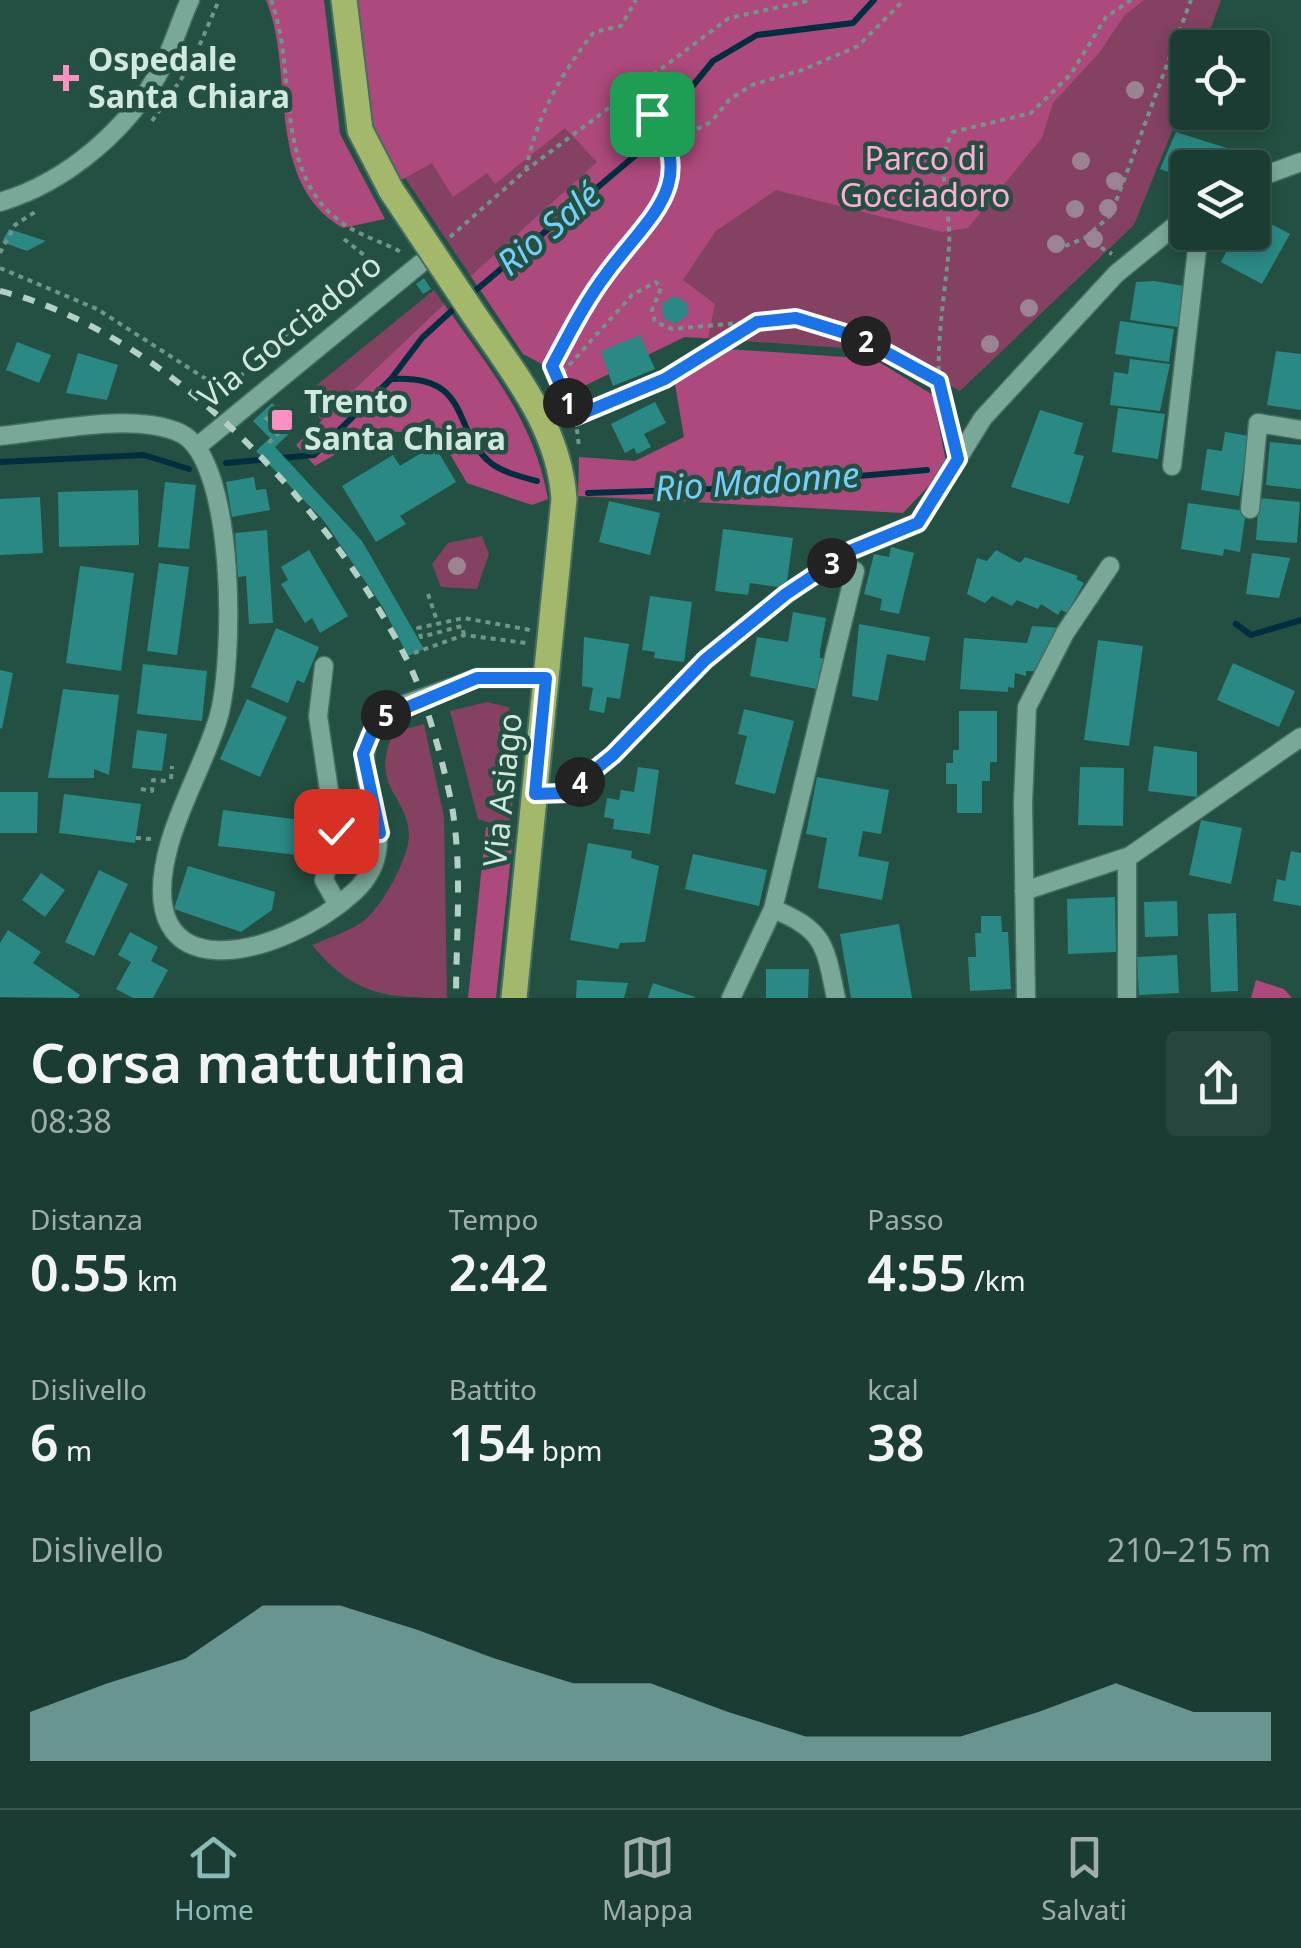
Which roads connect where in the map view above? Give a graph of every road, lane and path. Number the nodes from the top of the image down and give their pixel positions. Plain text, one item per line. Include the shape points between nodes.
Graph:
1 (190, 0) edge
2 (271, 0) edge
3 (344, 0) edge
4 (636, 0) edge
5 (812, 0) edge
6 (904, 0) edge
7 (1131, 0) edge
8 (1191, 0) edge
9 (630, 92) junction
10 (670, 142) junction
11 (1301, 162) edge
12 (526, 170) junction
13 (1270, 173) edge
14 (3, 201) edge
15 (1170, 229) edge
16 (1086, 238) junction
17 (344, 239) dead end
18 (1065, 246) dead end
19 (1105, 249) dead end
20 (1197, 250) edge
21 (369, 259) junction
22 (420, 264) junction
23 (380, 266) dead end
24 (0, 268) edge
25 (757, 322) junction
26 (554, 374) junction
27 (939, 381) junction
28 (274, 403) dead end
29 (286, 416) dead end
30 (574, 417) junction
31 (1301, 430) edge
32 (280, 431) junction
33 (0, 436) edge
34 (270, 443) dead end
35 (198, 446) junction
36 (572, 450) dead end
37 (958, 459) junction
38 (1172, 466) dead end
39 (1250, 509) dead end
40 (1110, 566) dead end
41 (855, 571) dead end
42 (428, 594) dead end
43 (438, 624) junction
44 (540, 632) dead end
45 (464, 635) junction
46 (533, 644) dead end
47 (414, 653) dead end
48 (324, 666) dead end
49 (546, 678) junction
50 (1301, 737) edge
51 (172, 766) dead end
52 (167, 781) dead end
53 (141, 789) dead end
54 (169, 789) dead end
55 (535, 794) junction
56 (336, 831) junction
57 (380, 833) junction
58 (136, 838) dead end
59 (158, 840) dead end
60 (1127, 857) junction
61 (1024, 891) junction
62 (338, 905) junction
63 (772, 908) junction
64 (514, 998) edge
65 (731, 998) edge
66 (836, 998) edge
67 (1026, 998) edge
68 (1126, 998) edge

1 - 14 street via 165,62 122,124 70,168
2 - 22 path via 293,134 311,192 340,222
3 - 49 main road, Via Asiago, bridge via 360,130 392,190 540,413 562,478
4 - 12 path via 621,26 594,32 566,70 533,133
5 - 9 path via 729,18
6 - 10 path via 858,46 752,85 711,122
7 - 27 path via 1106,17 1071,74 1031,113 953,132 944,146 949,245 937,326
8 - 16 path via 1111,215
9 - 10 path
9 - 12 path
10 - 26 path via 673,167 662,202 589,298 552,366
11 - 13 street
12 - 22 path
15 - 37 street via 1116,274 982,418
16 - 18 path
16 - 19 path
17 - 21 path
20 - 38 street
21 - 23 path
21 - 24 path via 225,390 97,309
22 - 35 street, Via Gocciadoro
25 - 26 path via 672,330 655,322 652,310 661,288 648,284 564,372
25 - 27 path via 796,318 858,337
25 - 30 path via 665,379
26 - 30 path
27 - 37 path
28 - 32 path via 263,415
29 - 32 path
30 - 36 path via 582,446
31 - 39 street via 1258,423
32 - 34 path
33 - 35 street, Via Gocciadoro via 135,423 184,434
35 - 62 street, Via Gocciadoro via 217,501 229,667 218,720 171,840 162,876 163,918 176,939 195,948 243,950 267,945
37 - 55 street via 918,523 852,550 786,594 705,660 613,755 566,793
40 - 61 street via 1065,632 1027,707
41 - 63 street
42 - 43 path
43 - 44 path via 464,618
43 - 45 path via 418,628 421,637 462,626
45 - 46 path
45 - 47 path
48 - 56 street via 318,716
49 - 55 main road, Via Asiago
49 - 57 street, bridge via 477,678 377,720 363,754
50 - 60 street
51 - 54 path
52 - 53 path via 153,780 152,791
55 - 64 main road, Via Asiago
56 - 57 street
56 - 62 street via 324,880
57 - 62 street, Via Gocciadoro via 380,853
58 - 59 path
60 - 61 street
60 - 68 street
61 - 67 street
63 - 65 street
63 - 66 street via 807,923 822,939

